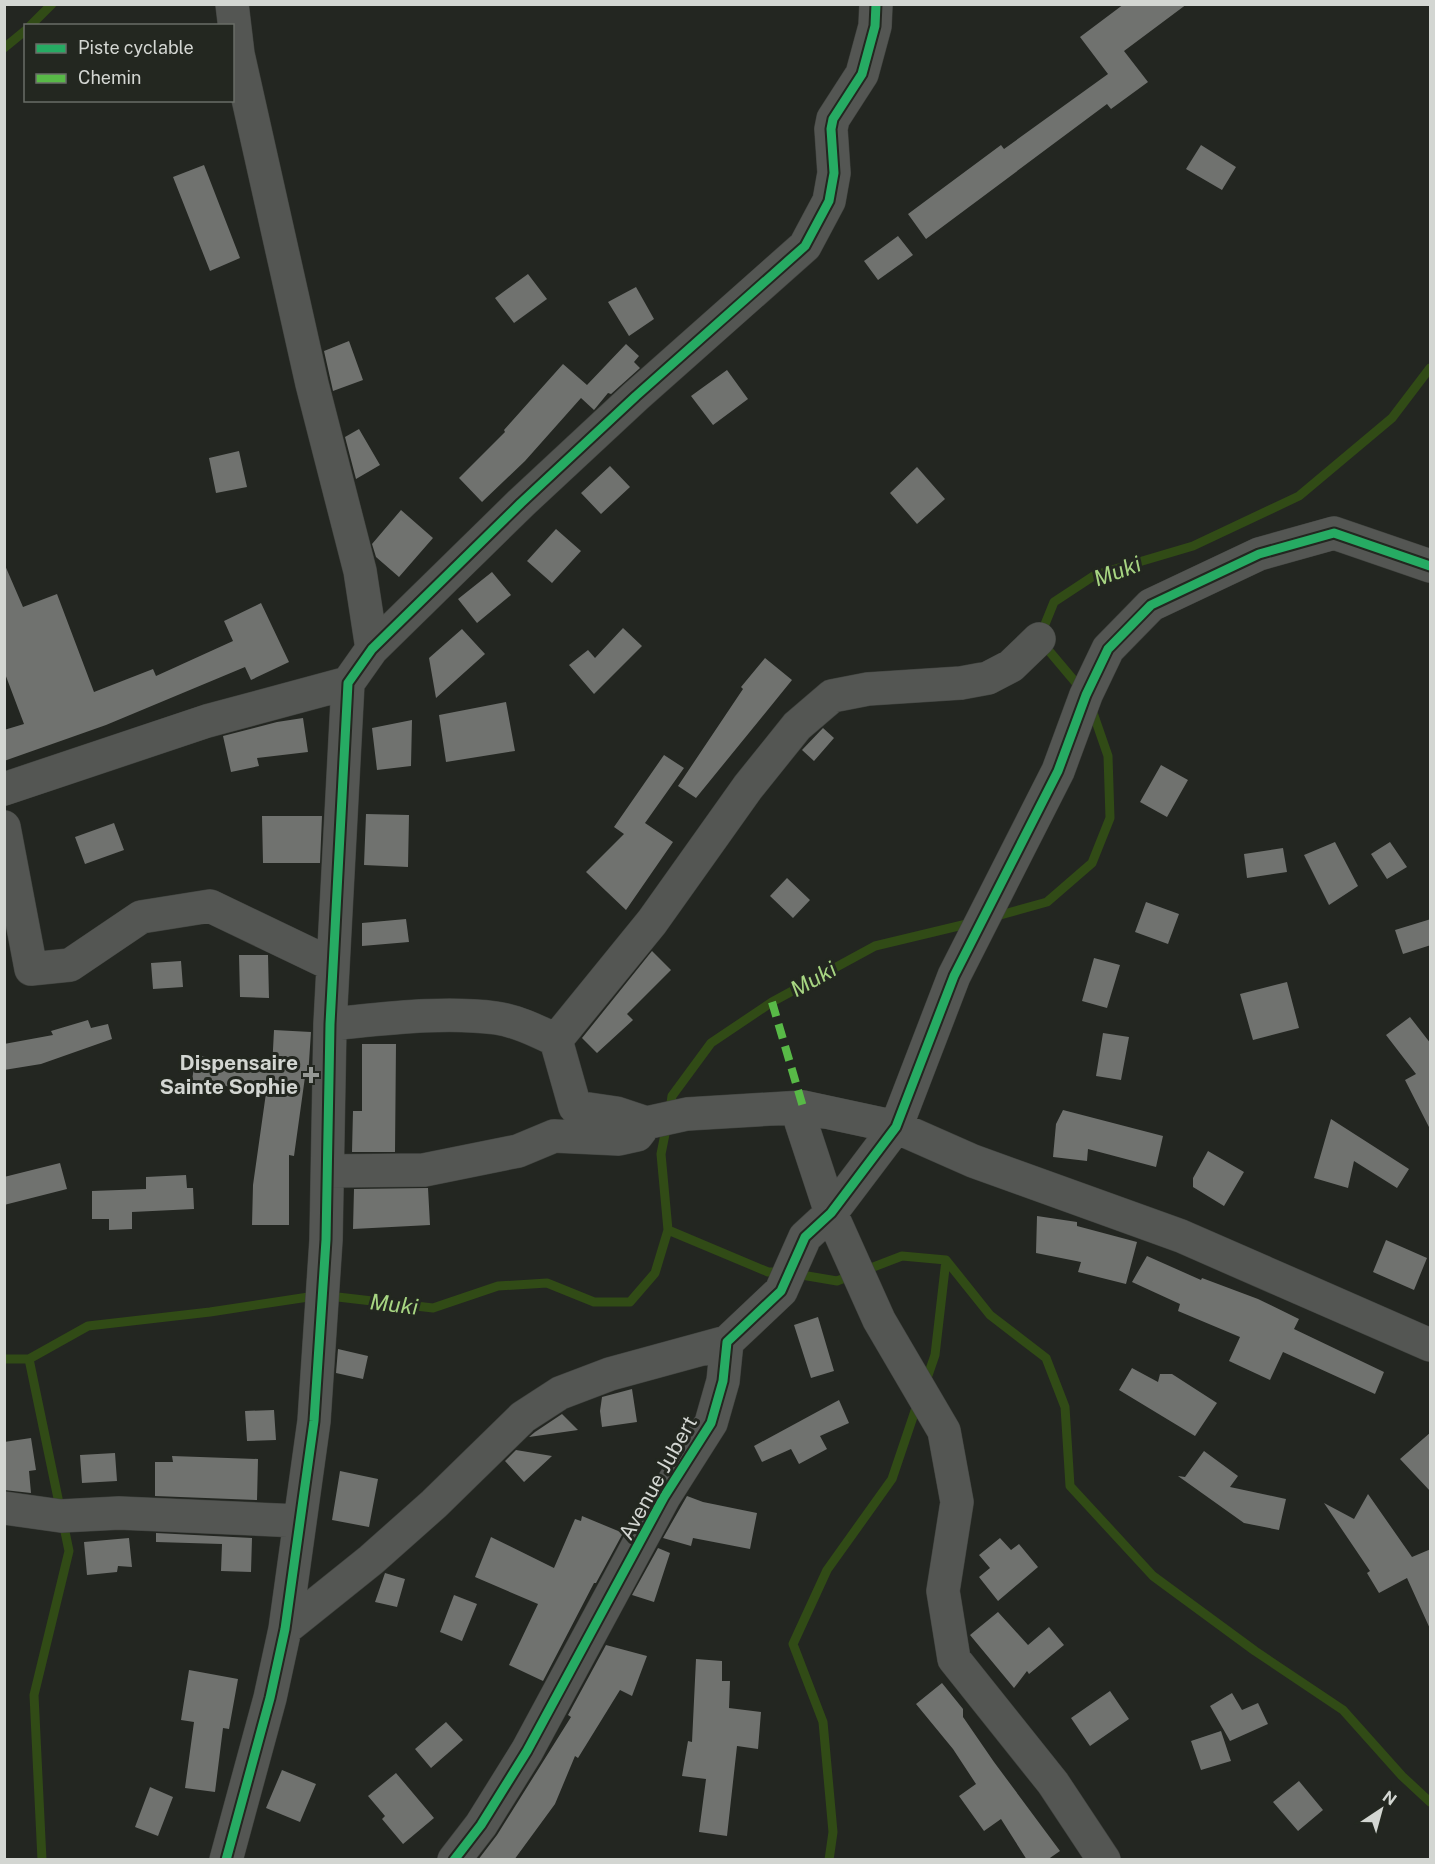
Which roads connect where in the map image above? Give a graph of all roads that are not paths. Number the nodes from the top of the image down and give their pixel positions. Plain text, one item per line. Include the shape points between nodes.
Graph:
1 (232, 4) edge
2 (876, 4) edge
3 (1431, 566) edge
4 (1039, 639) dead end
5 (372, 649) junction
6 (348, 684) junction
7 (4, 789) edge
8 (4, 826) edge
9 (333, 965) junction
10 (330, 1024) junction
11 (556, 1040) junction
12 (575, 1107) junction
13 (803, 1107) junction
14 (646, 1124) junction
15 (896, 1127) junction
16 (554, 1136) junction
17 (328, 1171) junction
18 (831, 1213) junction
19 (727, 1342) junction
20 (1431, 1345) edge
21 (4, 1508) edge
22 (299, 1521) junction
23 (285, 1629) junction
24 (226, 1860) edge
25 (454, 1860) edge
26 (1104, 1860) edge

1 - 5 street via 238,54 312,384 360,571
2 - 5 street via 875,26 862,74 833,119 830,201 805,246 521,503
3 - 15 street via 1334,533 1259,554 1151,605 1108,649 1058,771 954,976
4 - 11 street via 1011,666 988,678 868,688 832,696 797,726 748,787 652,922
5 - 6 street
6 - 7 street via 207,721
6 - 9 street
8 - 9 street via 31,969 70,965 141,917 210,906
9 - 10 street
10 - 11 street via 395,1018 497,1018
10 - 17 street
11 - 12 street
12 - 14 street via 616,1113
12 - 16 street
13 - 14 street via 687,1114
13 - 15 street
13 - 18 street via 800,1119
14 - 16 street via 637,1134 619,1139
15 - 18 street
15 - 20 street via 973,1161 1181,1236
16 - 17 street via 518,1151 424,1170
17 - 22 street via 314,1421
18 - 19 street via 806,1237 781,1291
18 - 26 street via 879,1320 944,1431 957,1502 943,1591 954,1659 1053,1783
19 - 23 street via 610,1374 550,1399 523,1417 371,1560
19 - 25 street, Avenue Jubert via 723,1381 711,1423 664,1497 527,1751
21 - 22 street via 61,1516 119,1513
22 - 23 street
23 - 24 street

